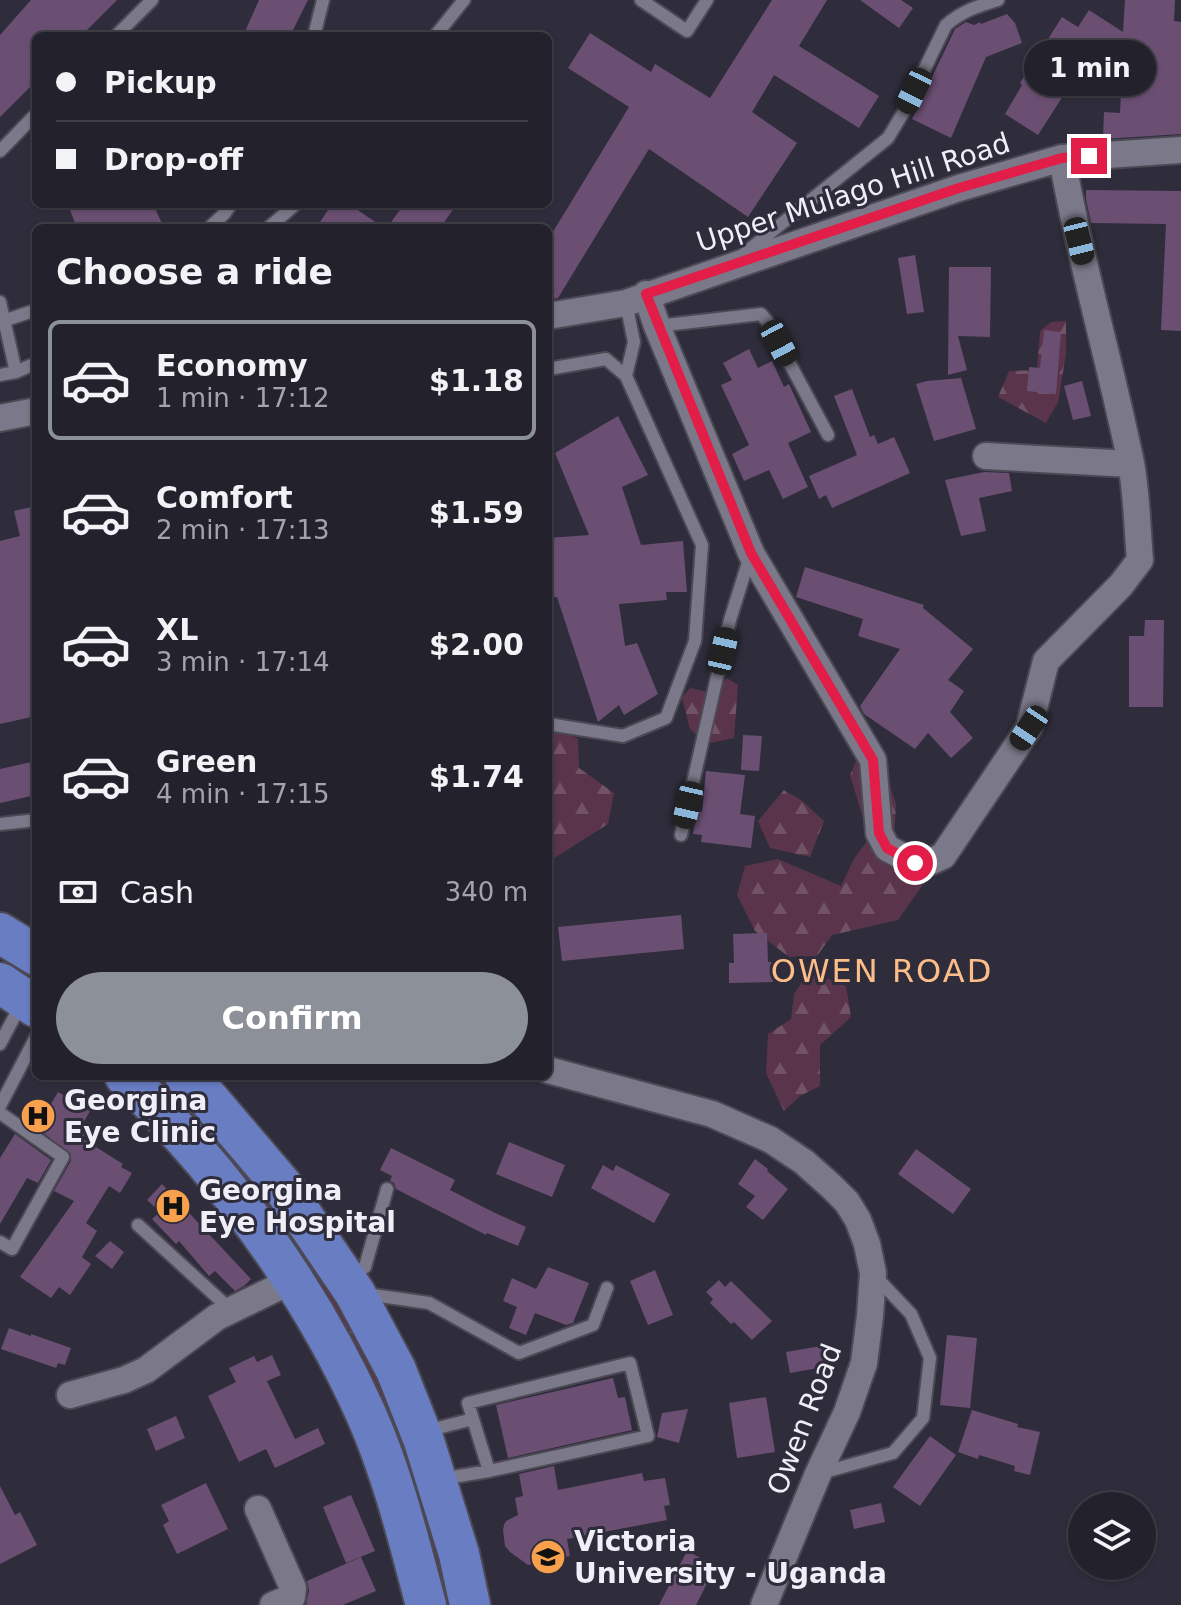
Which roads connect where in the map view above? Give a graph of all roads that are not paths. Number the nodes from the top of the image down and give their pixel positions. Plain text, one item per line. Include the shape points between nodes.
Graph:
1 (152, 0) edge
2 (323, 0) edge
3 (464, 0) edge
4 (641, 0) edge
5 (707, 0) edge
6 (998, 0) edge
7 (120, 32) edge
8 (315, 32) edge
9 (438, 32) edge
10 (32, 118) edge
11 (1181, 150) edge
12 (0, 151) edge
13 (1062, 158) junction
14 (228, 208) edge
15 (291, 208) edge
16 (213, 224) edge
17 (273, 224) edge
18 (730, 265) junction
19 (636, 299) junction
20 (0, 302) edge
21 (32, 311) edge
22 (552, 315) edge
23 (2, 322) edge
24 (657, 326) junction
25 (32, 365) edge
26 (552, 368) edge
27 (16, 372) junction
28 (0, 375) edge
29 (626, 376) junction
30 (32, 412) edge
31 (0, 418) edge
32 (828, 435) dead end
33 (986, 456) dead end
34 (1131, 464) junction
35 (751, 553) junction
36 (552, 725) edge
37 (32, 820) edge
38 (0, 824) edge
39 (681, 835) dead end
40 (0, 933) edge
41 (32, 953) edge
42 (20, 996) edge
43 (0, 1044) edge
44 (32, 1045) edge
45 (552, 1071) edge
46 (129, 1080) edge
47 (189, 1080) edge
48 (0, 1106) edge
49 (0, 1113) edge
50 (387, 1189) dead end
51 (138, 1225) dead end
52 (0, 1242) edge
53 (873, 1273) junction
54 (293, 1280) junction
55 (350, 1286) junction
56 (607, 1288) dead end
57 (231, 1310) junction
58 (70, 1395) dead end
59 (473, 1419) junction
60 (421, 1432) junction
61 (489, 1471) junction
62 (818, 1474) junction
63 (436, 1479) junction
64 (258, 1509) dead end
65 (273, 1605) edge
66 (426, 1605) edge
67 (470, 1605) edge
68 (764, 1605) edge

1 - 7 lane
2 - 8 lane
3 - 9 lane
4 - 5 lane via 687,31
6 - 18 lane via 971,8 946,25 888,138
10 - 12 lane
11 - 13 street, Upper Mulago Hill Road
13 - 18 street, Upper Mulago Hill Road
13 - 34 street
14 - 16 lane
15 - 17 lane
18 - 19 street, Upper Mulago Hill Road
19 - 22 street, Upper Mulago Hill Road
19 - 24 street
19 - 29 lane
20 - 23 lane
21 - 23 lane
23 - 27 lane
24 - 32 lane via 761,314
24 - 35 street
25 - 27 lane
26 - 29 lane via 606,359
27 - 28 lane
29 - 36 lane via 702,545 695,641 666,718 623,736
30 - 31 street
33 - 34 street
34 - 35 street via 1140,560 1046,661 1029,728 943,856 932,861 915,863 887,848 879,833 873,760
35 - 39 lane via 730,620
37 - 38 lane
40 - 41 main road
42 - 43 lane
44 - 48 lane
45 - 53 street, Owen Road via 712,1114 771,1140 847,1202 867,1244
46 - 54 main road via 225,1183
47 - 55 main road via 281,1184
49 - 52 lane via 63,1157 12,1249
50 - 55 lane via 365,1267
51 - 57 lane
53 - 62 street, Owen Road via 864,1363
53 - 62 lane via 911,1314 930,1358 923,1418 893,1453
54 - 57 street
54 - 66 main road via 367,1416 397,1496
55 - 56 lane via 429,1303 519,1353 593,1325
55 - 60 main road via 396,1370
57 - 58 street via 146,1370
59 - 60 lane
59 - 61 lane
59 - 61 lane via 468,1403 630,1363 648,1436
60 - 63 main road
61 - 63 lane
62 - 68 street, Owen Road
63 - 67 main road
64 - 65 street via 293,1588 292,1597

